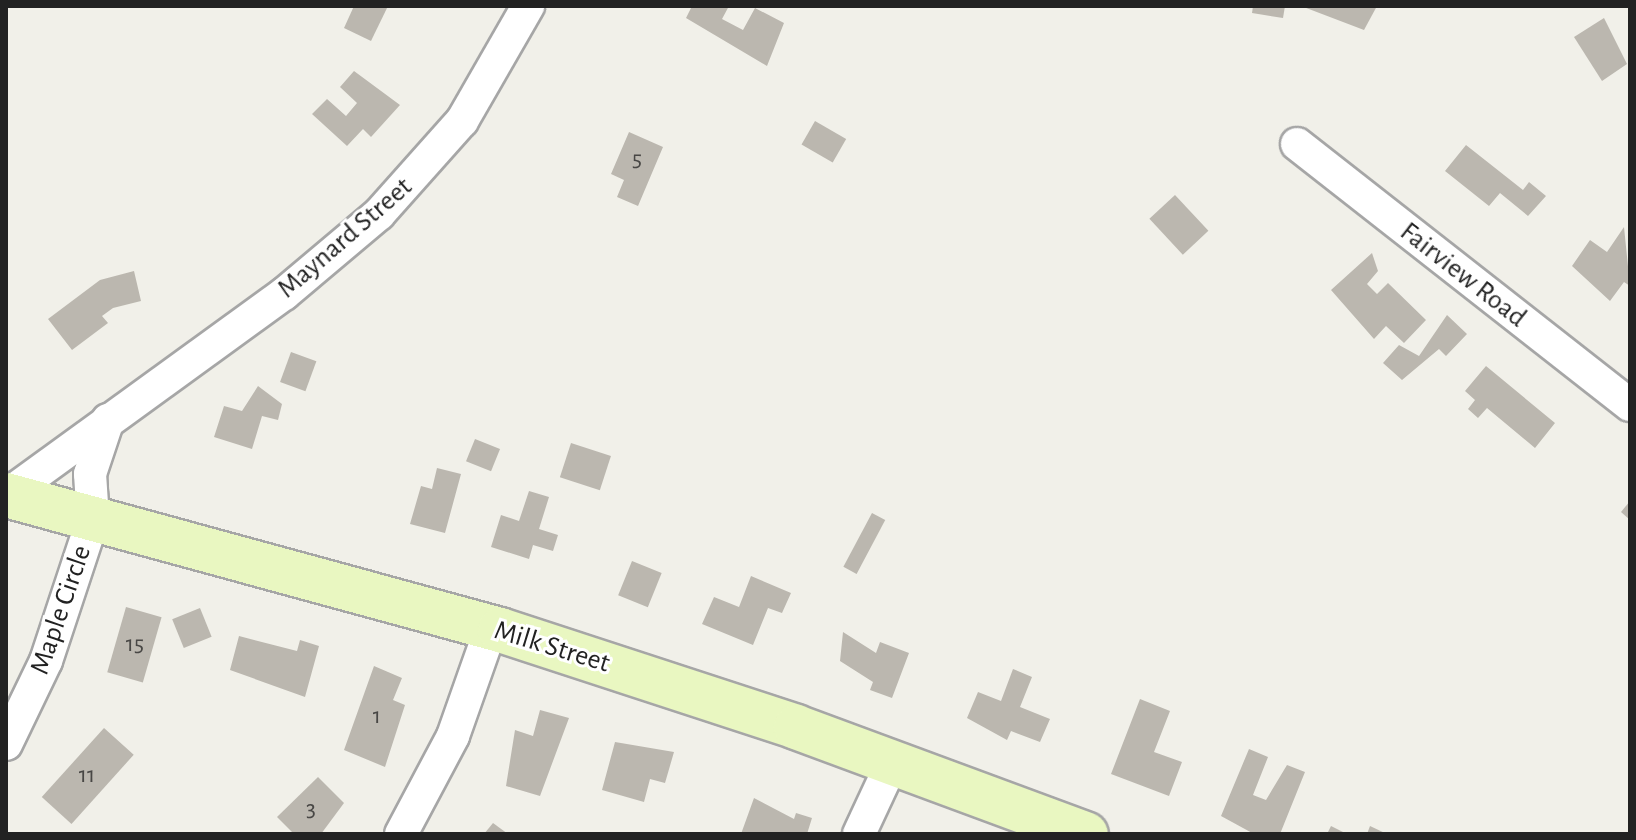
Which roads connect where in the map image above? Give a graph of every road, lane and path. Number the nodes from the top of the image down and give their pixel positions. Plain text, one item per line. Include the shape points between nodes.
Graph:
1 (528, 6) edge
2 (1297, 144) dead end
3 (1630, 405) edge
4 (108, 420) junction
5 (7, 495) edge
6 (93, 519) junction
7 (491, 628) junction
8 (6, 744) edge
9 (893, 761) junction
10 (401, 834) edge
11 (859, 834) edge
12 (1086, 834) edge

1 - 4 street, Maynard Street via 462,121 379,214 284,294
2 - 3 street, Fairview Road
4 - 5 street, Maynard Street
4 - 6 street via 90,474
5 - 6 main road, Milk Street
6 - 7 main road, Milk Street
6 - 8 street, Maple Circle via 46,661
7 - 9 main road, Milk Street
7 - 10 street via 453,736
9 - 11 street
9 - 12 main road, Milk Street

